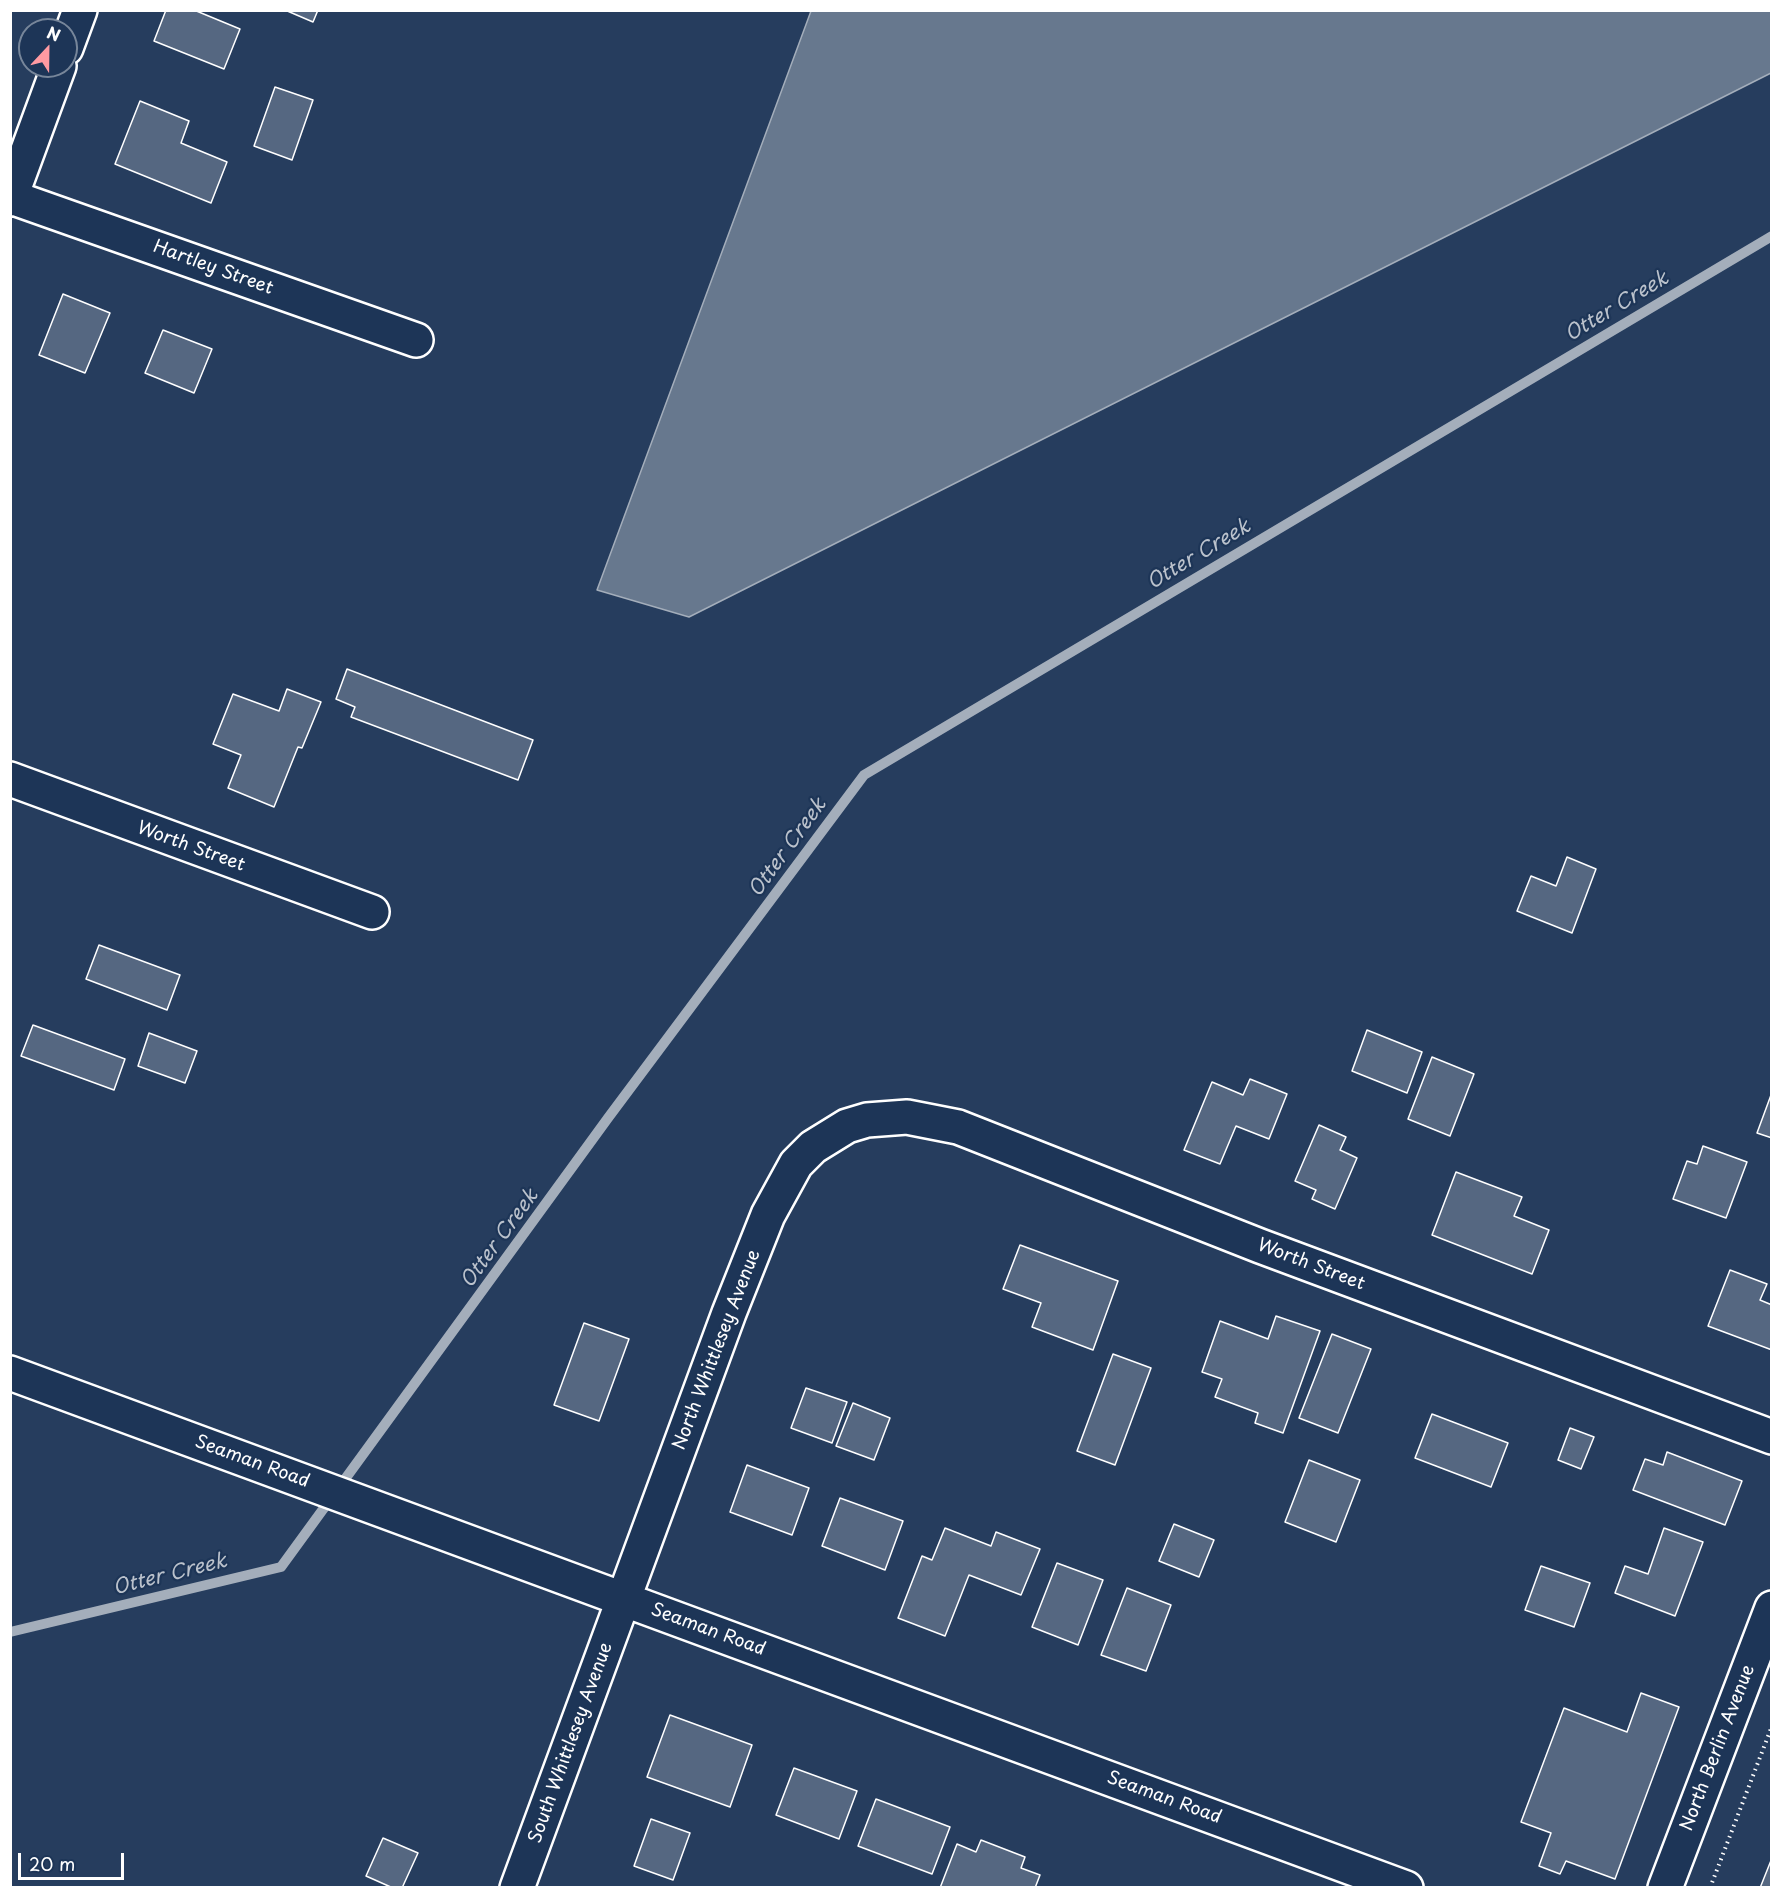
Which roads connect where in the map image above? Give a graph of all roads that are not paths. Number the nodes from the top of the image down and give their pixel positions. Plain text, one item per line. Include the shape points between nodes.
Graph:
1 (55, 78) edge
2 (11, 198) edge
3 (416, 340) dead end
4 (10, 778) edge
5 (372, 912) dead end
6 (847, 1126) joint
7 (10, 1372) edge
8 (1772, 1437) edge
9 (624, 1599) junction
10 (1772, 1608) edge
11 (517, 1887) edge
12 (1406, 1887) edge
13 (1665, 1887) edge

1 - 2 street
2 - 3 street, Hartley Street
4 - 5 street, Worth Street
6 - 8 street, Worth Street via 906,1117 958,1127 1260,1246
6 - 9 street, North Whittlesey Avenue via 813,1147 796,1164 768,1215
7 - 9 street, Seaman Road
9 - 11 street, South Whittlesey Avenue
9 - 12 street, Seaman Road
10 - 13 street, North Berlin Avenue

